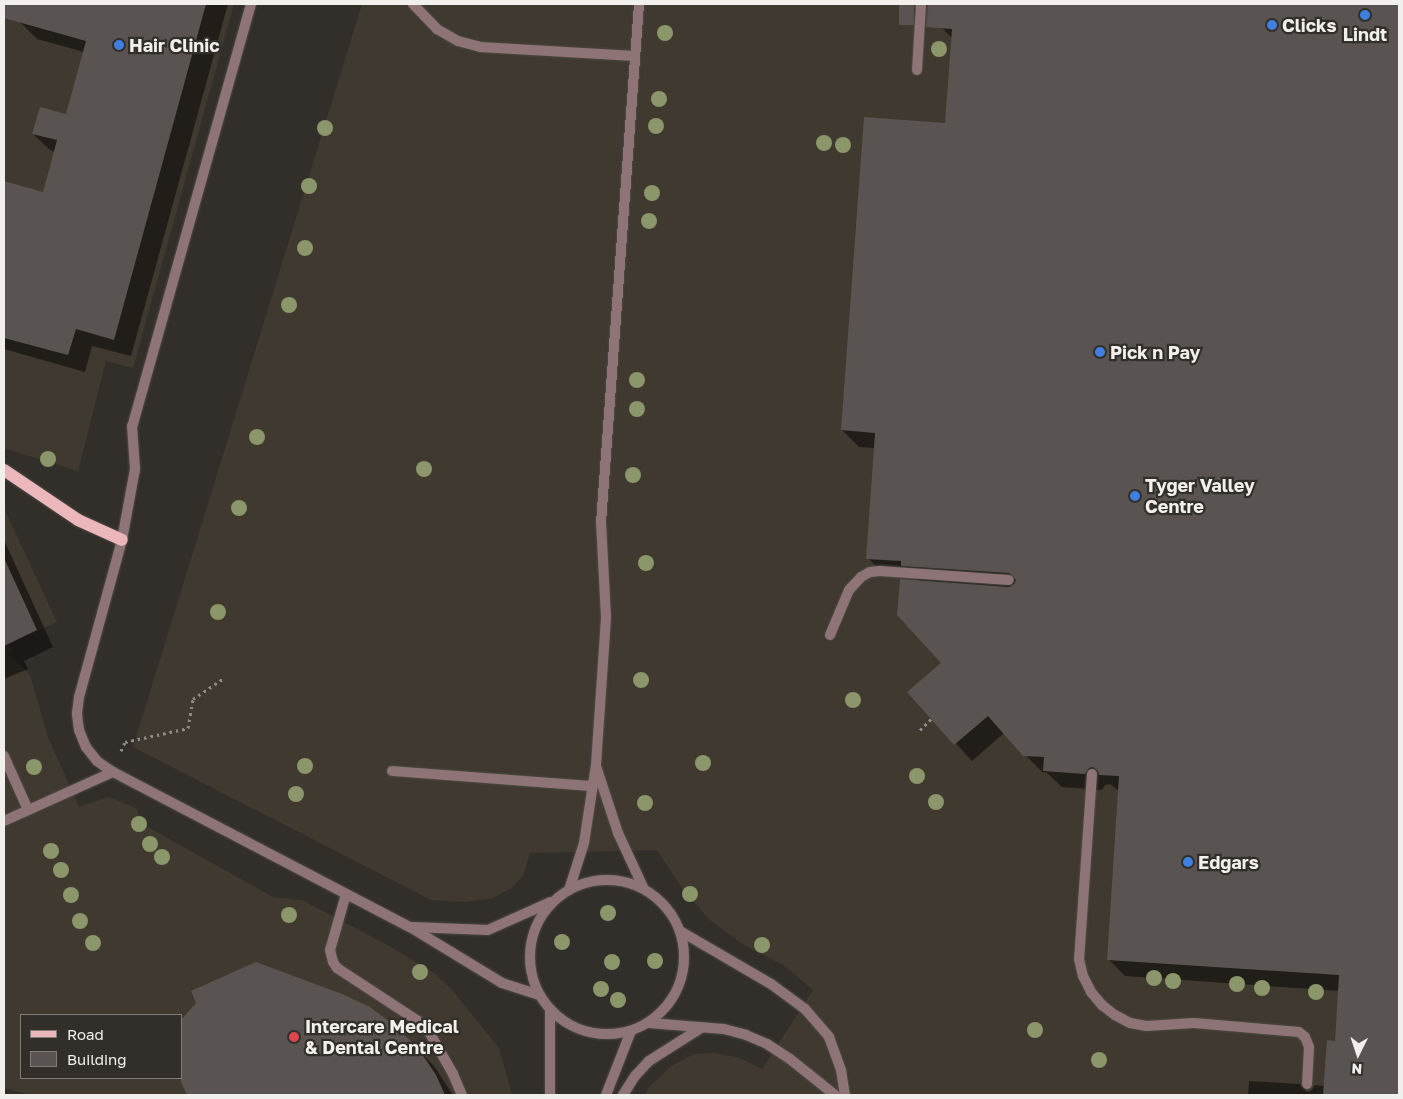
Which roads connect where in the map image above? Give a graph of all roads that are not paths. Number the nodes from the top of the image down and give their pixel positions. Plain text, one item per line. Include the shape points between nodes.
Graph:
1 (251, 4) edge
2 (413, 4) edge
3 (639, 4) edge
4 (921, 4) edge
5 (636, 56) junction
6 (916, 70) dead end
7 (4, 470) edge
8 (122, 540) junction
9 (1009, 580) dead end
10 (830, 635) dead end
11 (4, 756) edge
12 (596, 765) junction
13 (392, 771) dead end
14 (113, 772) junction
15 (1092, 774) dead end
16 (592, 786) junction
17 (28, 810) junction
18 (4, 821) edge
19 (644, 889) junction
20 (569, 890) junction
21 (346, 894) junction
22 (556, 899) junction
23 (410, 927) junction
24 (680, 931) junction
25 (540, 995) junction
26 (550, 1009) junction
27 (649, 1022) junction
28 (701, 1028) junction
29 (631, 1031) junction
30 (1307, 1084) dead end
31 (462, 1095) edge
32 (550, 1095) edge
33 (606, 1095) edge
34 (623, 1095) edge
35 (835, 1095) edge
36 (845, 1095) edge

1 - 8 street via 132,426 135,469
2 - 5 street via 437,29 458,41 480,47
3 - 5 street
4 - 6 street
5 - 12 street via 601,523 606,617
7 - 8 main road via 78,520
8 - 14 street via 77,714 86,747 97,762
9 - 10 street via 870,572 849,590
11 - 17 street
12 - 16 street
12 - 19 street via 618,832
13 - 16 street
14 - 17 street
14 - 21 street
15 - 30 street via 1080,959 1083,976 1091,992 1102,1005 1130,1023 1147,1026 1194,1023 1300,1032 1310,1047
16 - 20 street via 584,844
17 - 18 street
19 - 20 street via 614,880
19 - 24 street via 666,906
20 - 22 street
21 - 23 street
21 - 31 street via 330,950 333,962 337,968 428,1030
22 - 23 street via 488,930
22 - 25 street via 538,922 530,949 532,977
23 - 25 street via 502,983
24 - 27 street via 685,962 682,979 665,1010
24 - 36 street via 771,984 805,1009 829,1037 841,1070
25 - 26 street
26 - 29 street via 564,1021 596,1034
26 - 32 street
27 - 28 street
27 - 29 street
28 - 34 street via 649,1061
28 - 35 street via 746,1035 767,1044
29 - 33 street

